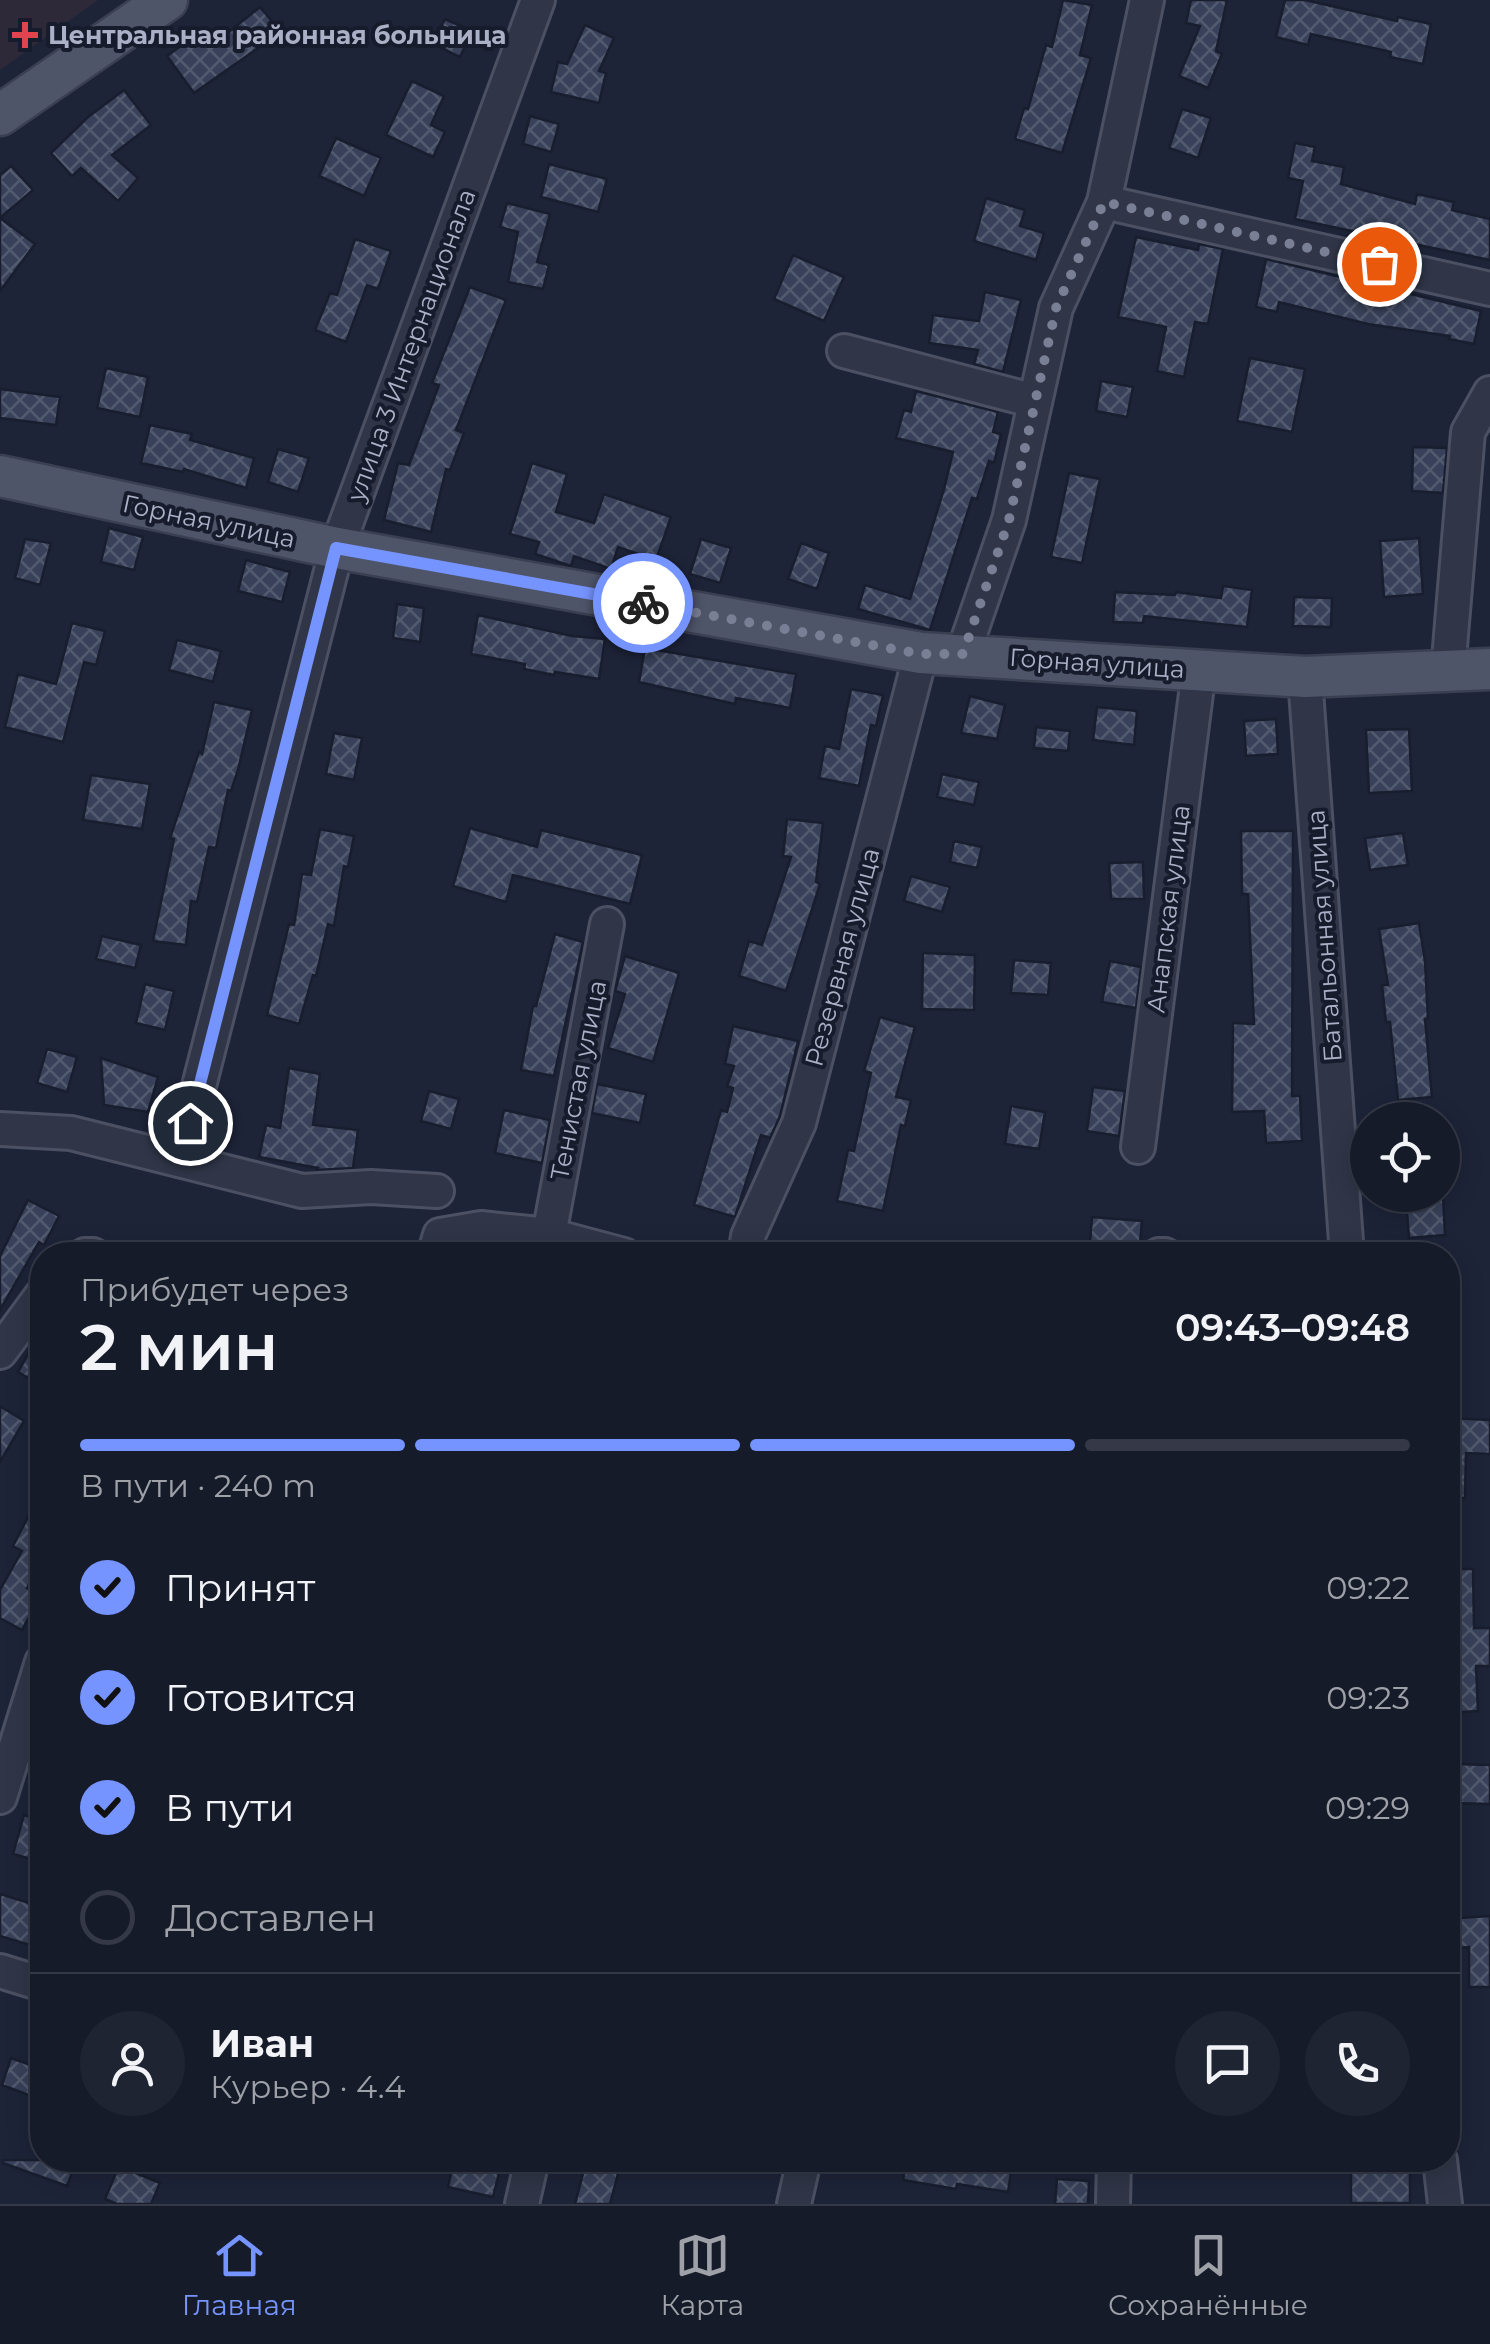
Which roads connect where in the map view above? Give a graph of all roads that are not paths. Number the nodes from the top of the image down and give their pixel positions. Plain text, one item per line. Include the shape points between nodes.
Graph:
1 (168, 0) edge
2 (538, 0) edge
3 (1147, 0) edge
4 (0, 115) edge
5 (1104, 202) junction
6 (1490, 289) edge
7 (844, 351) dead end
8 (1490, 394) edge
9 (1035, 400) junction
10 (0, 476) edge
11 (336, 548) junction
12 (921, 654) junction
13 (963, 654) junction
14 (1490, 669) edge
15 (1198, 670) junction
16 (1448, 671) junction
17 (1305, 677) junction
18 (607, 924) dead end
19 (0, 1129) edge
20 (1138, 1147) dead end
21 (180, 1160) junction
22 (437, 1191) dead end
23 (549, 1236) junction
24 (445, 1242) edge
25 (573, 1242) edge
26 (747, 1242) edge
27 (1346, 1242) edge
28 (22, 1308) edge
29 (0, 1352) edge
30 (30, 1701) edge
31 (0, 1797) edge
32 (0, 1972) edge
33 (30, 1981) edge
34 (529, 2172) edge
35 (801, 2172) edge
36 (1114, 2172) edge
37 (1441, 2172) edge
38 (522, 2204) edge
39 (794, 2204) edge
40 (1113, 2204) edge
41 (1445, 2204) edge

1 - 4 main road
2 - 11 street, улица 3 Интернационала
3 - 5 street
5 - 6 street
5 - 9 street via 1056,308
7 - 9 street
8 - 16 street via 1468,432
9 - 13 street via 1009,520
10 - 11 main road, Горная улица
11 - 12 main road, Горная улица
11 - 21 street, улица 3 Интернационала
12 - 13 main road, Горная улица
12 - 26 street, Резервная улица via 798,1123
13 - 15 main road, Горная улица
14 - 16 main road, Горная улица
15 - 17 main road, Горная улица
15 - 20 street, Анапская улица
16 - 17 main road, Горная улица
17 - 27 street, Батальонная улица
18 - 23 street, Тенистая улица
19 - 21 street via 71,1133
21 - 22 street via 302,1191
23 - 24 street via 481,1228
23 - 25 street
28 - 29 street
30 - 31 street
32 - 33 street
34 - 38 street
35 - 39 street
36 - 40 street
37 - 41 street

